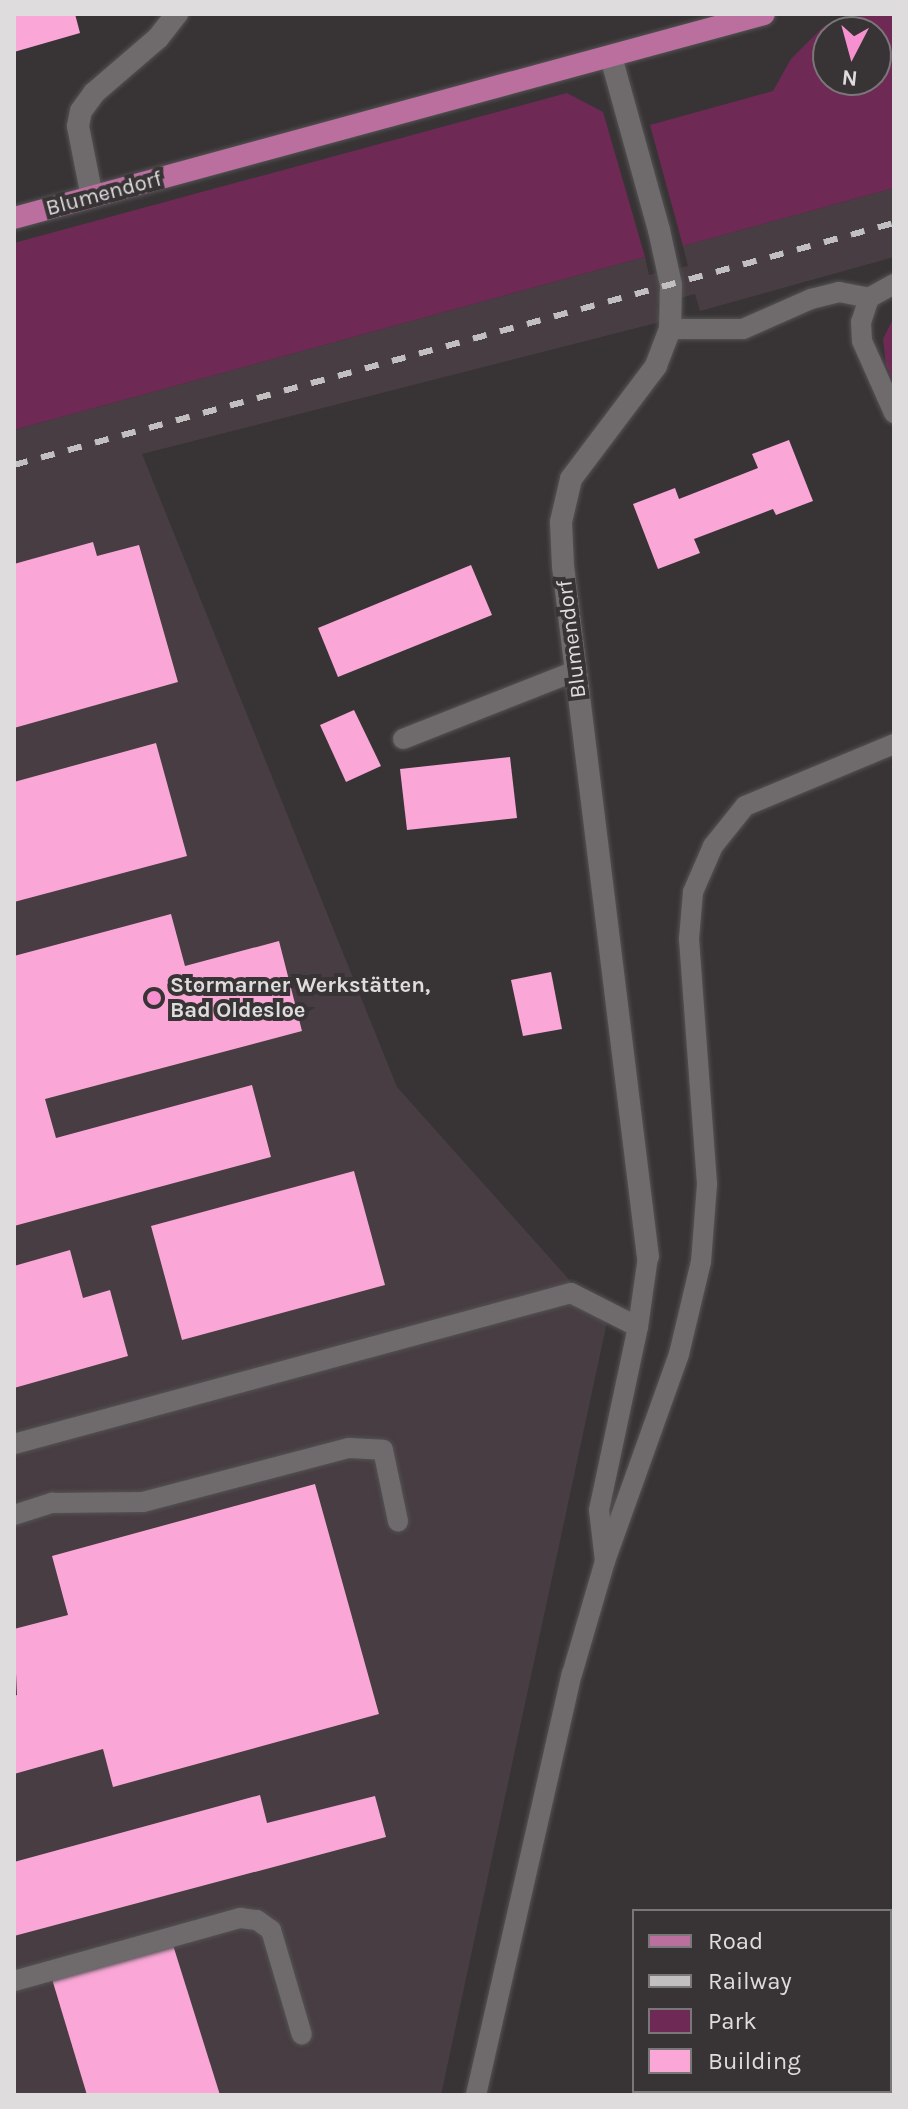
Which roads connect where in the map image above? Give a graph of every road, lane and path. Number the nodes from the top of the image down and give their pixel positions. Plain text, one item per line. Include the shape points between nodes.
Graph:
1 (177, 14) edge
2 (764, 14) edge
3 (611, 57) junction
4 (92, 197) junction
5 (14, 218) edge
6 (894, 284) edge
7 (869, 298) junction
8 (670, 329) junction
9 (894, 413) edge
10 (576, 671) junction
11 (403, 739) dead end
12 (894, 744) edge
13 (648, 1257) joint
14 (638, 1327) junction
15 (14, 1444) edge
16 (14, 1515) edge
17 (398, 1521) dead end
18 (605, 1561) junction
19 (14, 1981) edge
20 (302, 2035) dead end
21 (476, 2095) edge

1 - 4 street via 81,111 78,126
2 - 3 main road, Blumendorf
3 - 4 main road, Blumendorf
3 - 8 street, Blumendorf via 668,271
4 - 5 main road, Blumendorf
6 - 7 lane
7 - 8 lane via 839,292 743,329
7 - 9 lane via 861,322 862,341
8 - 10 street, Blumendorf via 656,366 571,479 561,522
10 - 11 lane
10 - 13 street, Blumendorf
12 - 18 lane via 745,806 713,846 693,892 689,939 707,1184 701,1262 679,1354
13 - 14 lane
14 - 15 lane via 571,1293
14 - 18 lane via 599,1510
16 - 17 lane via 52,1503 143,1502 349,1448 383,1450
18 - 21 lane via 572,1674
19 - 20 lane via 240,1918 257,1920 271,1930

